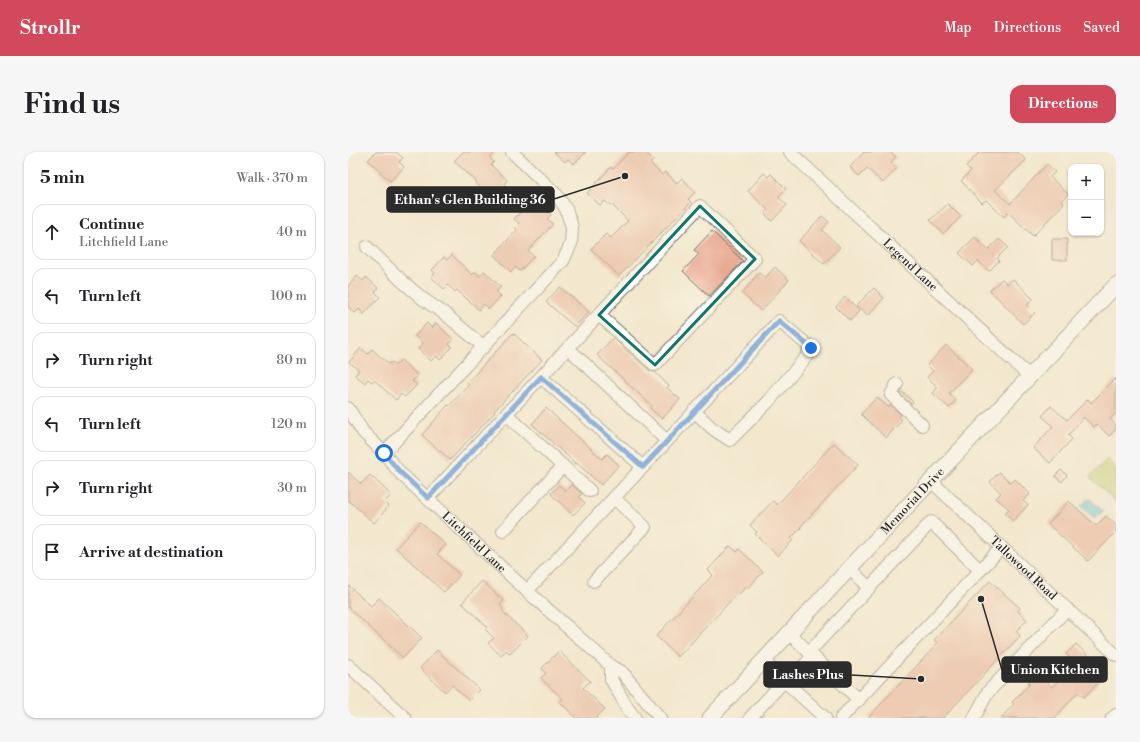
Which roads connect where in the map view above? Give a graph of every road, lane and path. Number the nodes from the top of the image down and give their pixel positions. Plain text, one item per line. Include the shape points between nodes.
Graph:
1 (512, 152) edge
2 (790, 152) edge
3 (367, 247) dead end
4 (1116, 284) edge
5 (599, 315) junction
6 (484, 347) junction
7 (568, 348) junction
8 (541, 377) junction
9 (1030, 377) junction
10 (896, 384) dead end
11 (348, 408) edge
12 (694, 411) junction
13 (506, 414) junction
14 (922, 424) dead end
15 (667, 441) junction
16 (384, 453) junction
17 (563, 466) junction
18 (643, 467) junction
19 (931, 480) junction
20 (590, 491) dead end
21 (428, 498) junction
22 (614, 498) junction
23 (503, 531) dead end
24 (1001, 548) junction
25 (849, 568) junction
26 (980, 570) junction
27 (594, 581) dead end
28 (869, 588) junction
29 (526, 591) junction
30 (1067, 609) junction
31 (789, 633) junction
32 (811, 654) junction
33 (1116, 655) edge
34 (763, 660) junction
35 (348, 665) edge
36 (611, 666) junction
37 (786, 682) junction
38 (859, 700) junction
39 (1116, 715) edge
40 (406, 718) edge
41 (635, 718) edge
42 (660, 718) edge
43 (710, 718) edge
44 (750, 718) edge
45 (825, 718) edge
46 (841, 718) edge
47 (974, 718) edge
48 (1112, 718) edge

1 - 6 street via 558,195 572,227 571,244 563,261
2 - 9 street, Legend Lane
3 - 6 street via 423,299 446,314
4 - 9 main road, Memorial Drive
5 - 5 street via 700,206 755,259 655,365
5 - 7 street
6 - 16 street
7 - 8 street
7 - 15 street
8 - 13 street
8 - 18 street
9 - 19 main road, Memorial Drive
10 - 14 street via 891,395
11 - 16 street, Litchfield Lane via 363,432
12 - 12 street via 779,321 811,348 768,402 730,440 713,429
12 - 15 street
13 - 17 street
13 - 21 street
15 - 18 street
16 - 21 street, Litchfield Lane
17 - 20 street
17 - 23 street
18 - 22 street
19 - 24 street, Tallowood Road
19 - 25 main road, Memorial Drive
21 - 29 street, Litchfield Lane
22 - 27 street via 645,527
22 - 29 street
24 - 26 street
24 - 30 street, Tallowood Road
25 - 28 street
25 - 31 main road, Memorial Drive
26 - 28 street via 930,522
26 - 38 street
28 - 32 street
29 - 36 street, Litchfield Lane
30 - 33 street, Tallowood Road
30 - 47 street via 988,692
31 - 32 street
31 - 34 main road, Memorial Drive
32 - 37 street
32 - 38 street
34 - 37 street
34 - 43 main road, Memorial Drive
35 - 40 street
36 - 41 street via 611,679
36 - 42 street, Litchfield Lane via 622,672
37 - 44 street
37 - 45 street
38 - 46 street
39 - 48 street

